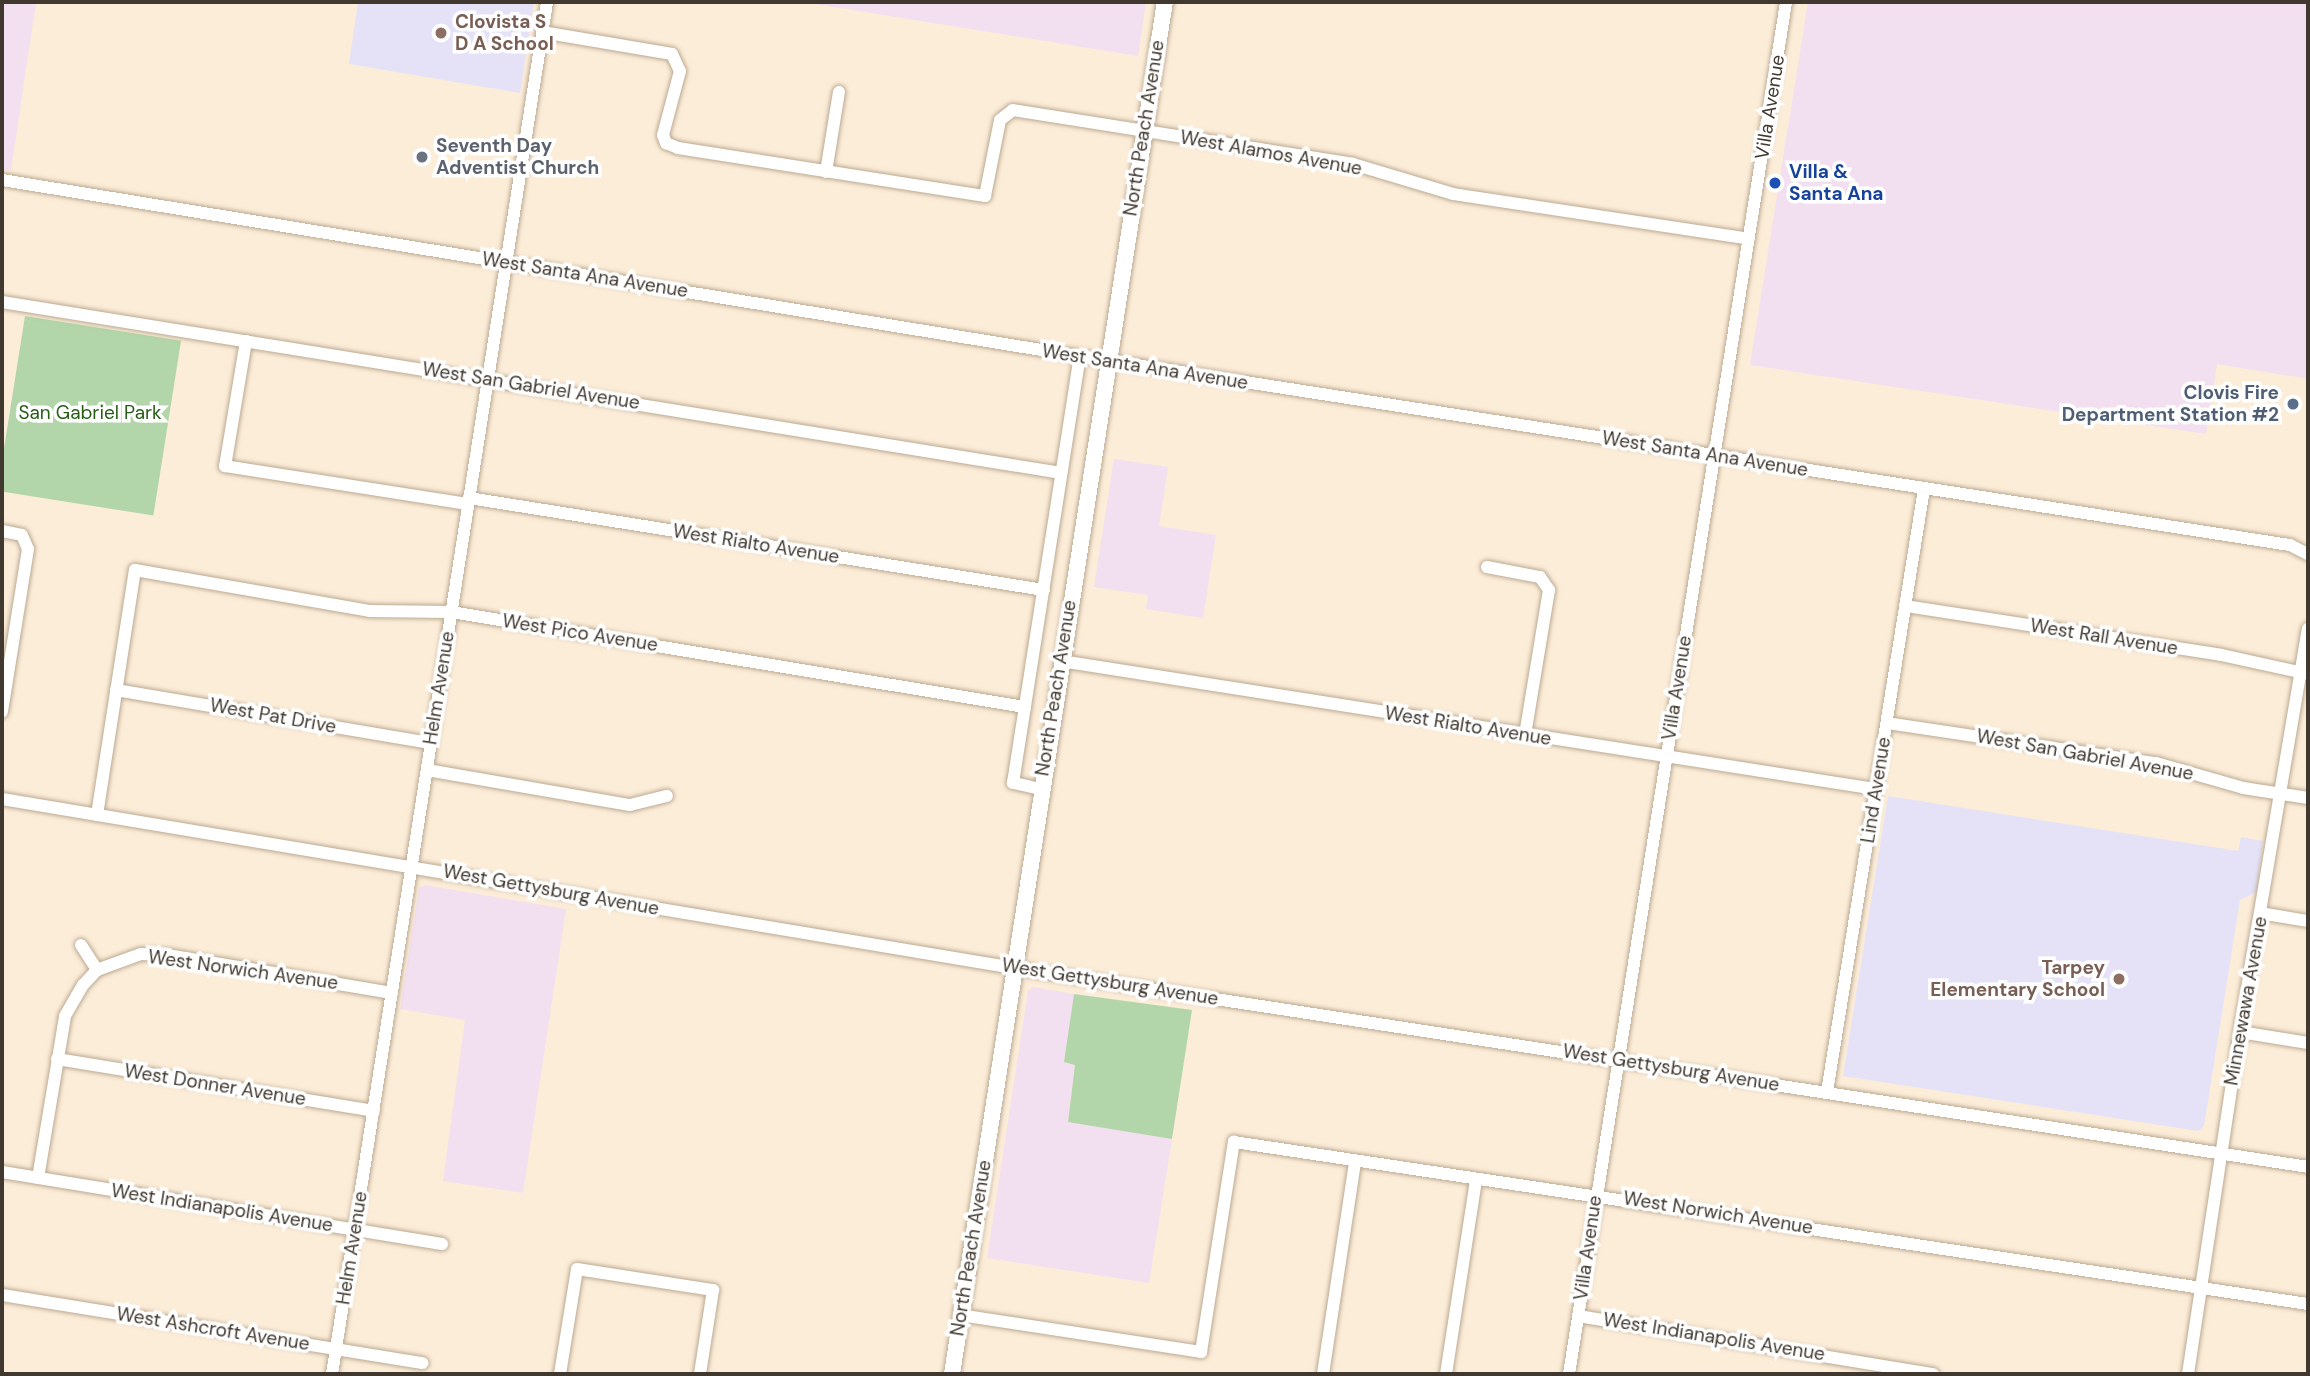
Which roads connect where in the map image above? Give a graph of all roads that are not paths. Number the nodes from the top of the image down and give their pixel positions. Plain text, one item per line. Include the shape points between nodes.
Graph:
1 (547, 2) edge
2 (1165, 2) edge
3 (1786, 2) edge
4 (542, 32) junction
5 (839, 92) dead end
6 (1144, 132) junction
7 (826, 172) junction
8 (2, 180) edge
9 (1749, 239) junction
10 (504, 262) junction
11 (2, 302) edge
12 (246, 341) junction
13 (1080, 356) junction
14 (1106, 361) junction
15 (488, 379) junction
16 (1715, 456) junction
17 (1060, 473) junction
18 (1924, 489) junction
19 (468, 501) junction
20 (2, 531) edge
21 (2308, 541) edge
22 (2290, 545) junction
23 (2308, 554) edge
24 (1487, 567) dead end
25 (1044, 590) junction
26 (1906, 606) junction
27 (451, 612) junction
28 (2308, 629) edge
29 (1061, 661) junction
30 (2305, 674) edge
31 (116, 690) junction
32 (1026, 707) junction
33 (2, 712) edge
34 (1887, 723) junction
35 (1525, 735) junction
36 (431, 743) junction
37 (1666, 757) junction
38 (427, 770) junction
39 (1040, 789) junction
40 (1876, 789) junction
41 (2282, 794) junction
42 (667, 796) dead end
43 (2, 799) edge
44 (2308, 799) edge
45 (97, 815) junction
46 (412, 866) junction
47 (2260, 913) junction
48 (2308, 921) edge
49 (81, 945) dead end
50 (1014, 968) junction
51 (97, 970) junction
52 (392, 993) junction
53 (2239, 1032) junction
54 (2308, 1043) edge
55 (57, 1059) junction
56 (1618, 1059) junction
57 (1827, 1092) junction
58 (374, 1111) junction
59 (2221, 1154) junction
60 (1356, 1161) junction
61 (2308, 1167) edge
62 (2, 1172) edge
63 (38, 1178) junction
64 (1476, 1181) junction
65 (1596, 1194) junction
66 (354, 1230) junction
67 (442, 1244) dead end
68 (2202, 1287) junction
69 (2, 1294) edge
70 (2308, 1304) edge
71 (960, 1315) junction
72 (1578, 1316) junction
73 (336, 1350) junction
74 (424, 1363) dead end
75 (332, 1374) edge
76 (560, 1374) edge
77 (700, 1374) edge
78 (952, 1374) edge
79 (1323, 1374) edge
80 (1446, 1374) edge
81 (1569, 1374) edge
82 (1933, 1374) edge
83 (2188, 1374) edge

1 - 4 street, Helm Avenue
2 - 6 main road, North Peach Avenue
3 - 9 street, Villa Avenue
4 - 7 street, West Alamos Avenue via 672,54 680,71 664,125 666,143
4 - 10 street, Helm Avenue
5 - 7 street
6 - 7 street, West Alamos Avenue via 1005,112 985,196
6 - 9 street, West Alamos Avenue via 1353,164 1452,194
6 - 14 main road, North Peach Avenue
8 - 10 street, West Santa Ana Avenue
9 - 16 street, Villa Avenue
10 - 13 street, West Santa Ana Avenue
10 - 15 street, Helm Avenue
11 - 12 street, West San Gabriel Avenue
12 - 15 street, West San Gabriel Avenue
12 - 19 street, West Rialto Avenue via 225,466
13 - 14 street, West Santa Ana Avenue
13 - 17 street
14 - 16 street, West Santa Ana Avenue
14 - 29 main road, North Peach Avenue
15 - 17 street, West San Gabriel Avenue
15 - 19 street, Helm Avenue
16 - 18 street, West Santa Ana Avenue
16 - 37 street, Villa Avenue
17 - 25 street
18 - 22 street, West Santa Ana Avenue
18 - 26 street, Lind Avenue
19 - 25 street, West Rialto Avenue
19 - 27 street, Helm Avenue
20 - 33 street via 22,535 28,549
21 - 22 street, West Santa Ana Avenue
22 - 23 street, West Santa Ana Avenue
24 - 35 street via 1540,577 1549,590
25 - 32 street
26 - 30 street, West Rall Avenue via 2221,654
26 - 34 street, Lind Avenue
27 - 31 street, West Pico Avenue via 370,611 135,570
27 - 32 street, West Pico Avenue
27 - 36 street, Helm Avenue
28 - 30 street, Minnewawa Avenue
29 - 35 street, West Rialto Avenue
29 - 39 main road, North Peach Avenue
30 - 41 street, Minnewawa Avenue
31 - 36 street, West Pat Drive
31 - 45 street
32 - 39 street via 1013,783
34 - 40 street, Lind Avenue
34 - 41 street, West San Gabriel Avenue via 2156,763
35 - 37 street, West Rialto Avenue
36 - 38 street, Helm Avenue
37 - 40 street, West Rialto Avenue
37 - 56 street, Villa Avenue
38 - 42 street via 630,805
38 - 46 street, Helm Avenue
39 - 50 main road, North Peach Avenue
40 - 57 street, Lind Avenue
41 - 44 street, West San Gabriel Avenue
41 - 47 street, Minnewawa Avenue
43 - 45 street, West Gettysburg Avenue
45 - 46 street, West Gettysburg Avenue
46 - 50 street, West Gettysburg Avenue
46 - 52 street, Helm Avenue
47 - 48 street
47 - 53 street, Minnewawa Avenue
49 - 51 street
50 - 56 street, West Gettysburg Avenue
50 - 71 main road, North Peach Avenue
51 - 52 street, West Norwich Avenue via 141,954 167,955
51 - 55 street via 65,1016
52 - 58 street, Helm Avenue
53 - 54 street
53 - 59 street, Minnewawa Avenue
55 - 58 street, West Donner Avenue
55 - 63 street
56 - 57 street, West Gettysburg Avenue
56 - 65 street, Villa Avenue
57 - 59 street, West Gettysburg Avenue
58 - 66 street, Helm Avenue
59 - 61 street, West Gettysburg Avenue
59 - 68 street, Minnewawa Avenue
60 - 64 street, West Norwich Avenue
60 - 71 street, West Norwich Avenue via 1234,1142 1201,1352
60 - 79 street
62 - 63 street, West Indianapolis Avenue
63 - 66 street, West Indianapolis Avenue
64 - 65 street, West Norwich Avenue
64 - 80 street
65 - 68 street, West Norwich Avenue
65 - 72 street, Villa Avenue
66 - 67 street, West Indianapolis Avenue
66 - 73 street, Helm Avenue
68 - 70 street, West Norwich Avenue
68 - 83 street, Minnewawa Avenue
69 - 73 street, West Ashcroft Avenue
71 - 78 main road, North Peach Avenue
72 - 81 street, Villa Avenue
72 - 82 street, West Indianapolis Avenue
73 - 74 street, West Ashcroft Avenue
73 - 75 street, Helm Avenue
76 - 77 street via 577,1269 713,1290

